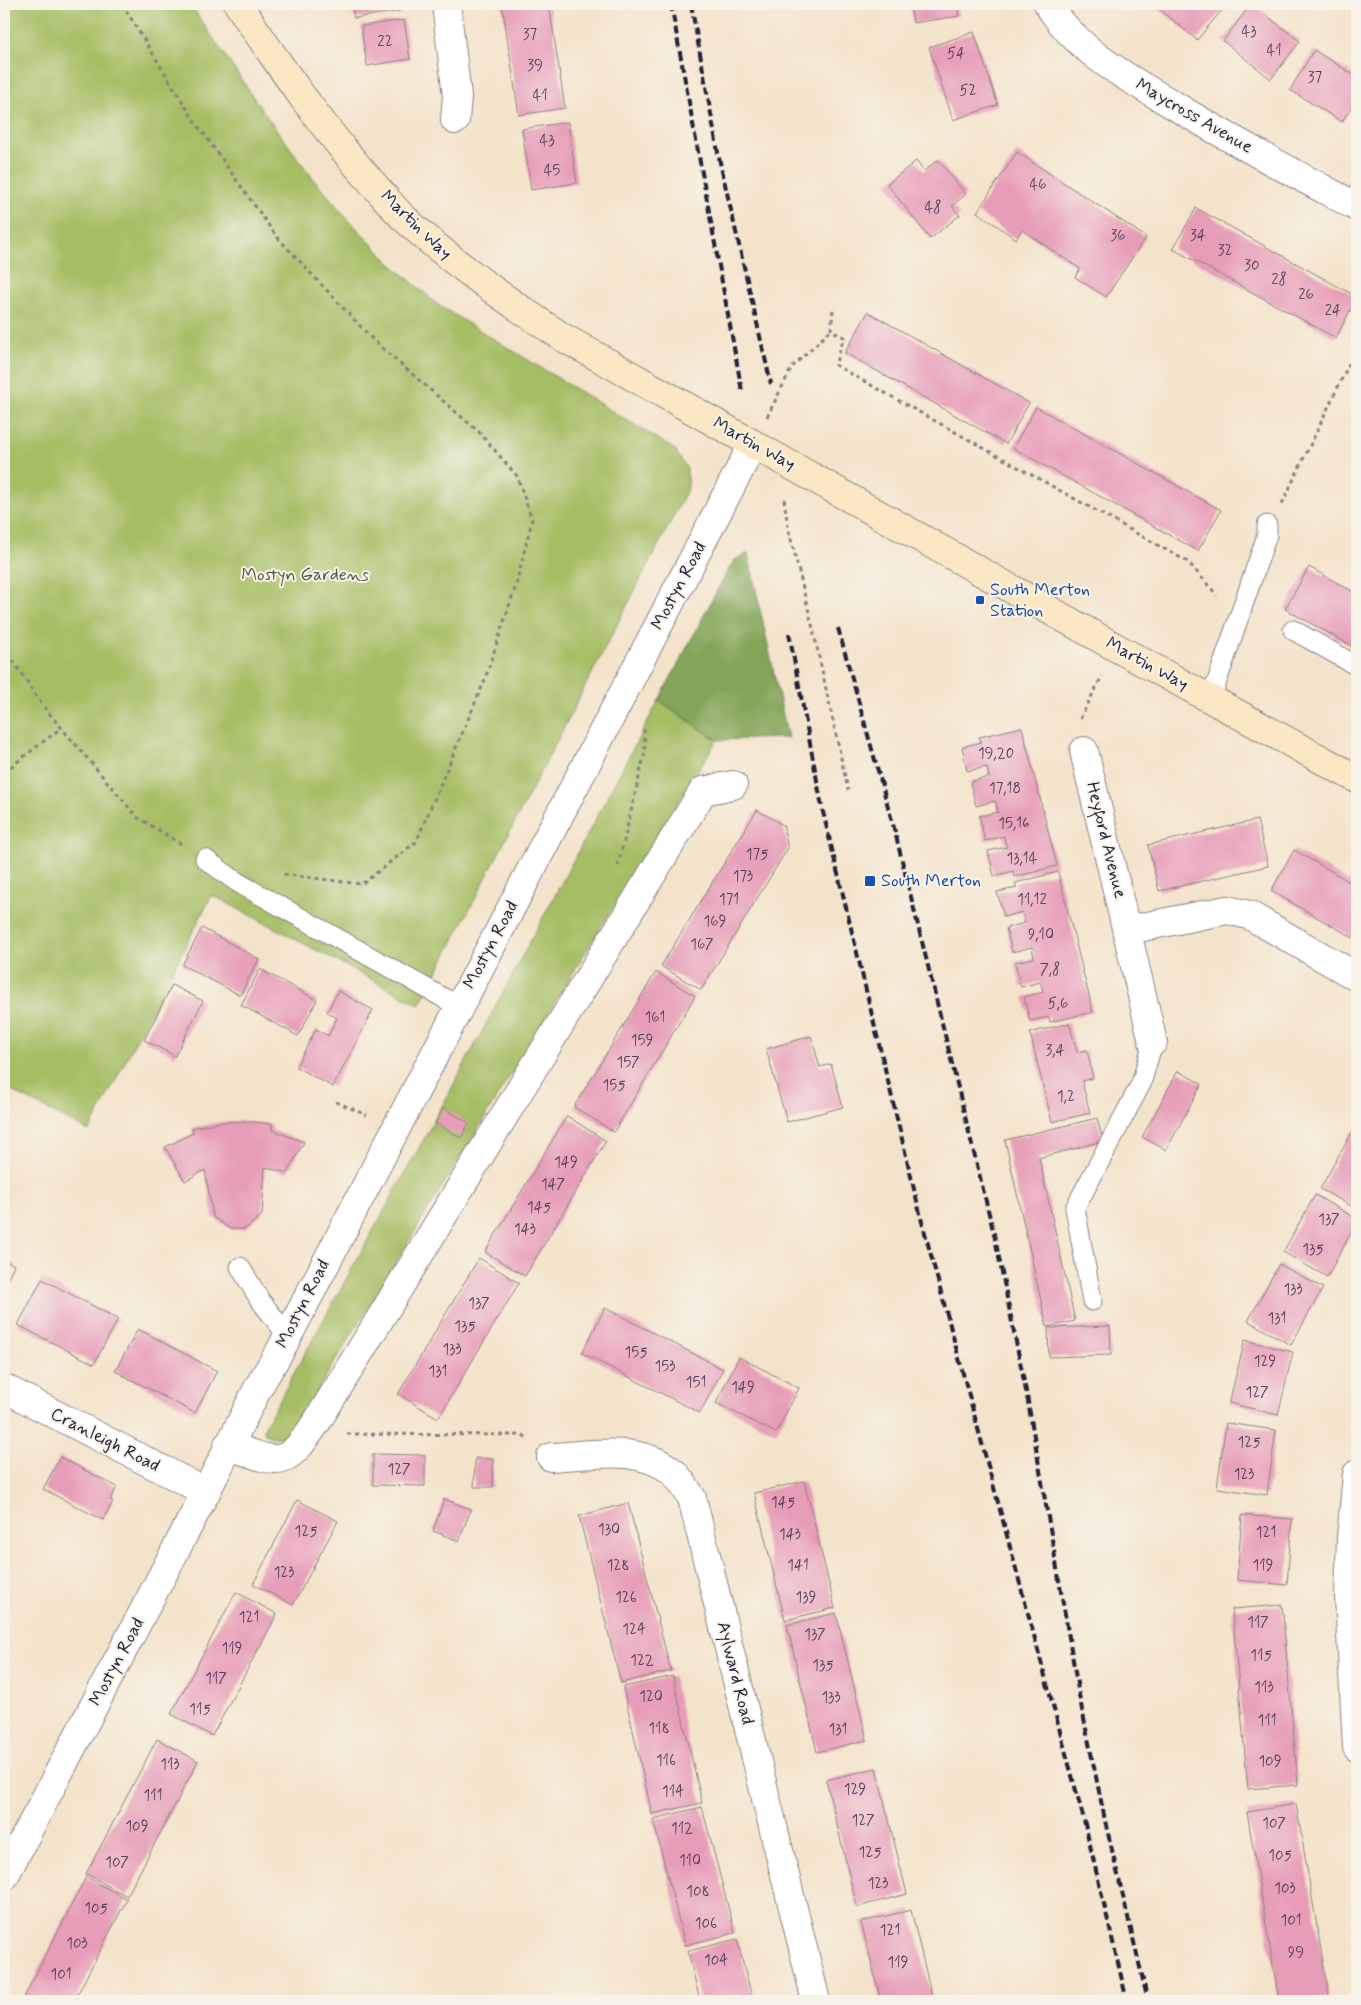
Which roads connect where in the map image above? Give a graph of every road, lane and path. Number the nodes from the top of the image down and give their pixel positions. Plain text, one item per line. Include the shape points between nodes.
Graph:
1 (122, 4) edge
2 (238, 4) edge
3 (446, 4) edge
4 (1048, 4) edge
5 (455, 120) dead end
6 (1357, 207) edge
7 (833, 310) dead end
8 (831, 330) junction
9 (1357, 347) edge
10 (753, 444) junction
11 (780, 459) junction
12 (1267, 525) joint
13 (1240, 620) junction
14 (1293, 630) dead end
15 (4, 647) edge
16 (1117, 648) junction
17 (1357, 666) edge
18 (1212, 699) junction
19 (644, 724) dead end
20 (61, 728) junction
21 (1084, 751) joint
22 (4, 772) edge
23 (1357, 779) edge
24 (733, 785) dead end
25 (848, 790) dead end
26 (205, 859) joint
27 (273, 873) dead end
28 (616, 873) dead end
29 (1128, 930) junction
30 (1357, 976) edge
31 (458, 1006) junction
32 (1153, 1042) joint
33 (240, 1267) dead end
34 (1092, 1301) dead end
35 (287, 1335) junction
36 (4, 1388) edge
37 (318, 1420) junction
38 (228, 1445) junction
39 (551, 1457) joint
40 (1357, 1474) edge
41 (206, 1492) junction
42 (1357, 1747) edge
43 (4, 1877) edge
44 (816, 2001) edge

1 - 27 path via 194,120 277,237 374,341 479,432 517,476 532,520 516,585 484,682 416,842 362,884
2 - 10 main road, Martin Way via 346,154 404,219 462,270 564,338
3 - 5 street via 457,96
4 - 6 street, Maycross Avenue via 1079,42 1118,72 1222,134
7 - 8 path
8 - 10 path via 792,367
8 - 13 path via 844,337 835,365 1188,562
9 - 12 path via 1275,518
10 - 11 main road, Martin Way
10 - 31 street, Mostyn Road
11 - 16 main road, Martin Way
11 - 25 path via 788,527
12 - 13 lane via 1267,535
13 - 18 lane
14 - 17 lane
15 - 20 path
16 - 18 main road, Martin Way
16 - 21 path via 1077,724
18 - 23 main road, Martin Way
19 - 28 path via 645,752
20 - 22 path
20 - 26 path via 137,818
21 - 29 street, Heyford Avenue
24 - 37 street via 704,791
26 - 31 lane via 237,882
29 - 30 street via 1227,910 1249,915
29 - 32 street, Heyford Avenue
31 - 35 street, Mostyn Road
32 - 34 lane via 1140,1084 1075,1208
33 - 35 lane
35 - 38 street, Mostyn Road
36 - 41 street, Cranleigh Road
37 - 38 street via 299,1448 284,1458 272,1460
37 - 39 path via 343,1434 524,1435
38 - 41 street, Mostyn Road
39 - 44 street, Aylward Road via 631,1453 654,1460 674,1474 692,1498
40 - 42 street via 1349,1597
41 - 43 street, Mostyn Road

